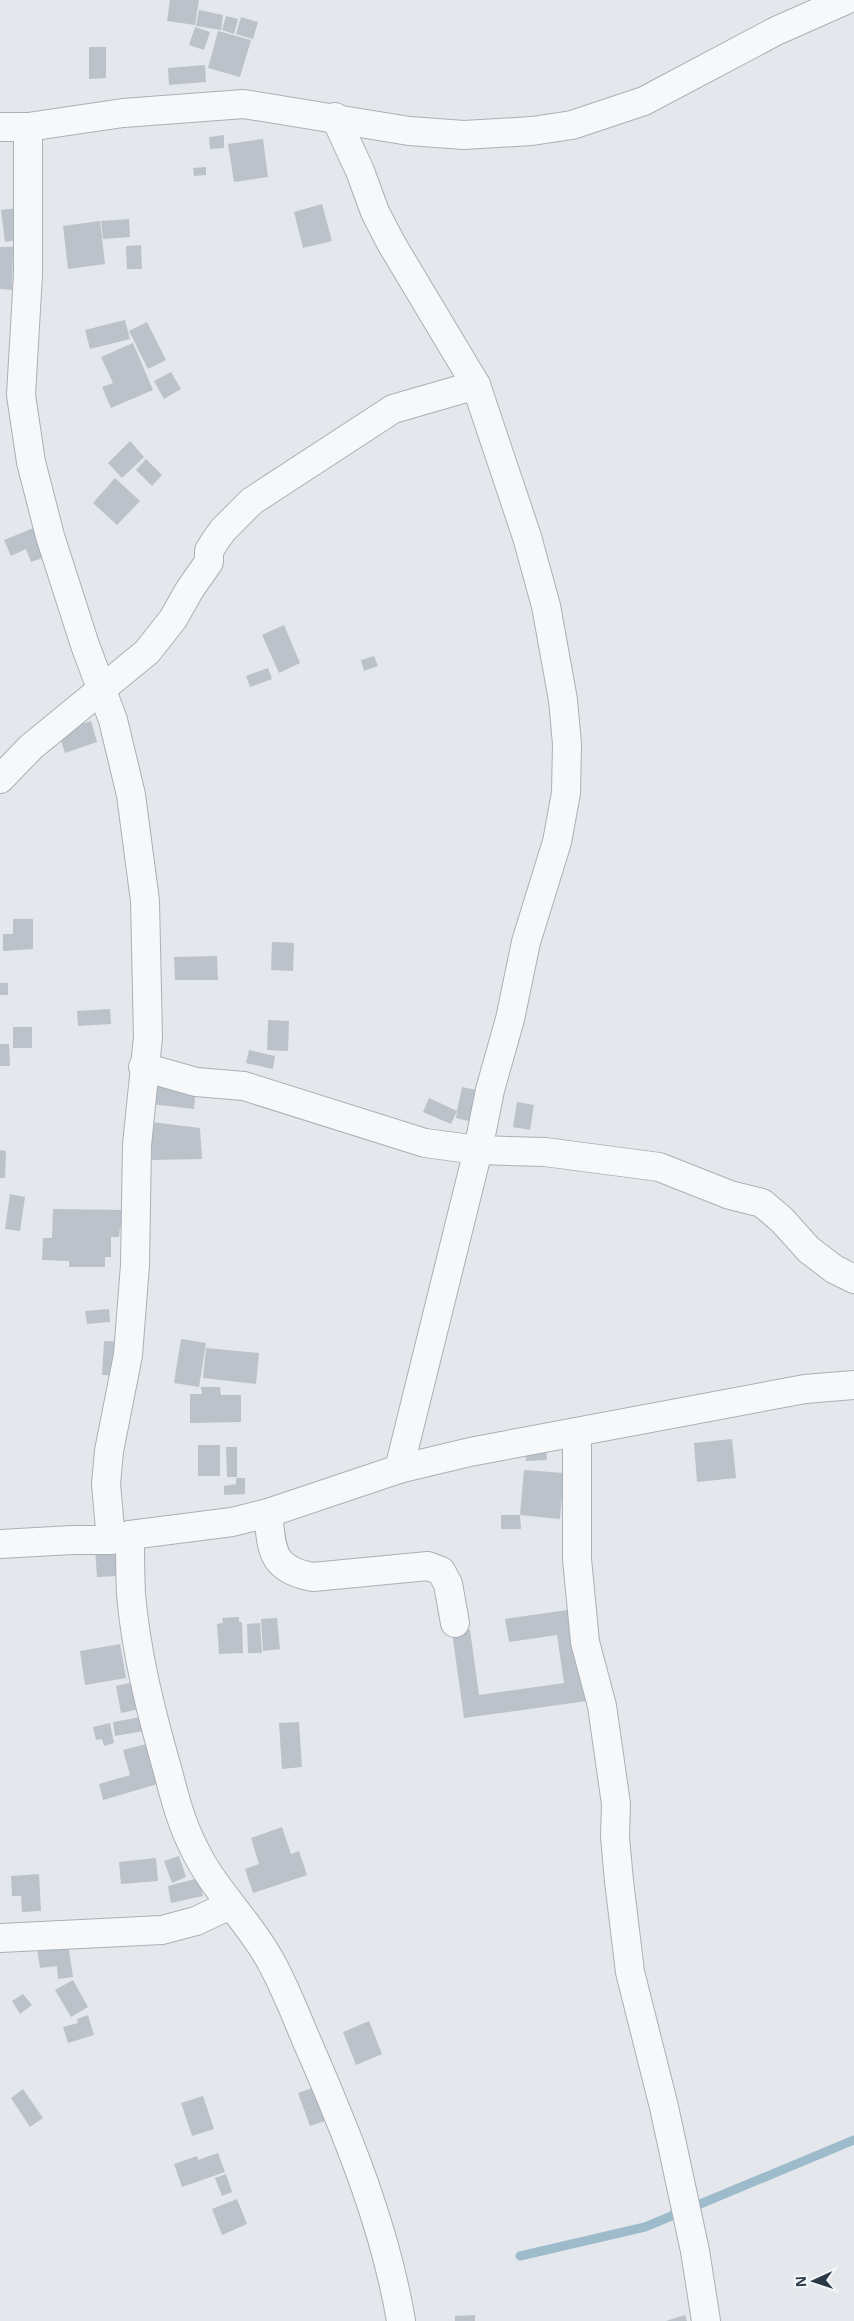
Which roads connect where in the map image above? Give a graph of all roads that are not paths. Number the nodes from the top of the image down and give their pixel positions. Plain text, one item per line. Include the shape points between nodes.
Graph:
1 (846, 0) edge
2 (335, 117) junction
3 (0, 127) edge
4 (28, 127) junction
5 (476, 384) junction
6 (102, 688) junction
7 (0, 779) edge
8 (143, 1067) junction
9 (478, 1150) junction
10 (854, 1279) edge
11 (854, 1385) edge
12 (577, 1432) junction
13 (399, 1469) junction
14 (268, 1513) junction
15 (120, 1537) junction
16 (0, 1544) edge
17 (455, 1623) dead end
18 (230, 1905) junction
19 (5, 1933) edge
20 (401, 2321) edge
21 (706, 2321) edge

1 - 2 street via 776,31 644,101 572,125 464,135 409,130
2 - 4 street via 288,113 244,104 123,113
2 - 5 street via 391,243
3 - 4 street
4 - 6 street via 28,275 21,395 31,462 50,536
5 - 6 street via 393,409 252,501 215,541 209,551 209,562 174,620 147,652
5 - 9 street via 527,537 546,606 563,700 567,744 566,793 557,842 526,942
6 - 7 street via 31,747
6 - 8 street via 113,720 140,846 149,1002
8 - 9 street via 196,1082 244,1086 425,1143
8 - 15 street via 128,1355 106,1484
9 - 10 street via 546,1152 659,1167 730,1195 762,1203 815,1255
9 - 13 street
11 - 12 street via 806,1390
12 - 13 street
12 - 21 street via 577,1559 585,1642 602,1706 616,1804 618,1881 630,1972 684,2198
13 - 14 street
14 - 15 street via 210,1526
14 - 17 street via 275,1558 288,1569 312,1577 428,1566 441,1571 448,1584
15 - 16 street
15 - 18 street via 154,1724 179,1811 194,1849
18 - 19 street via 196,1921 162,1930
18 - 20 street via 270,1959 343,2124 378,2225

